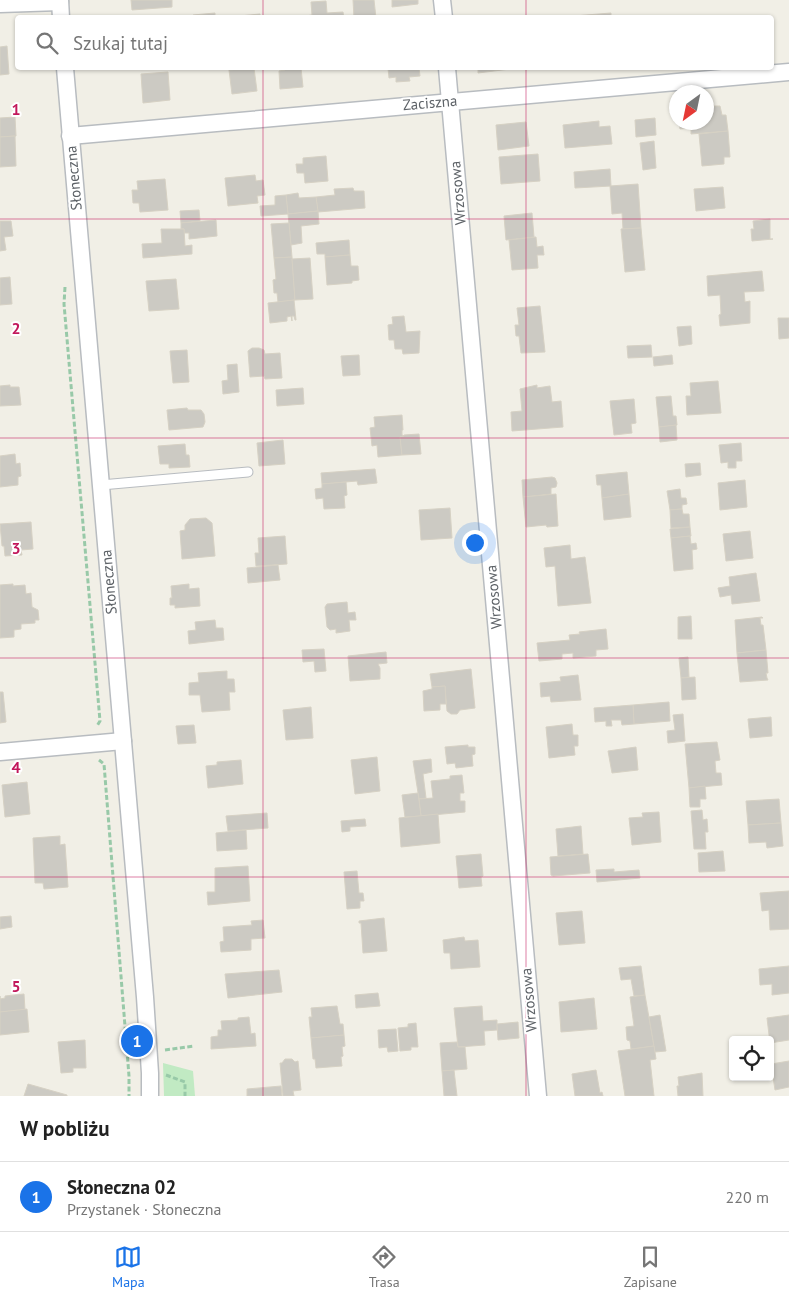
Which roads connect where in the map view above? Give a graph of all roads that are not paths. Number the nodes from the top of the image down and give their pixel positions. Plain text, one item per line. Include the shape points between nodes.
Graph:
1 (442, 0) edge
2 (0, 4) edge
3 (60, 6) edge
4 (444, 15) edge
5 (65, 70) edge
6 (447, 70) edge
7 (789, 72) edge
8 (450, 101) junction
9 (70, 136) junction
10 (248, 472) dead end
11 (101, 485) junction
12 (123, 741) junction
13 (0, 752) edge
14 (150, 1096) edge
15 (538, 1096) edge

1 - 4 street
2 - 3 street
5 - 9 street, Słoneczna
6 - 8 street, Wrzosowa
7 - 8 street, Zaciszna
8 - 9 street, Zaciszna
8 - 15 street, Wrzosowa
9 - 11 street, Słoneczna
10 - 11 lane
11 - 12 street, Słoneczna
12 - 13 street
12 - 14 street, Słoneczna via 150,1057

